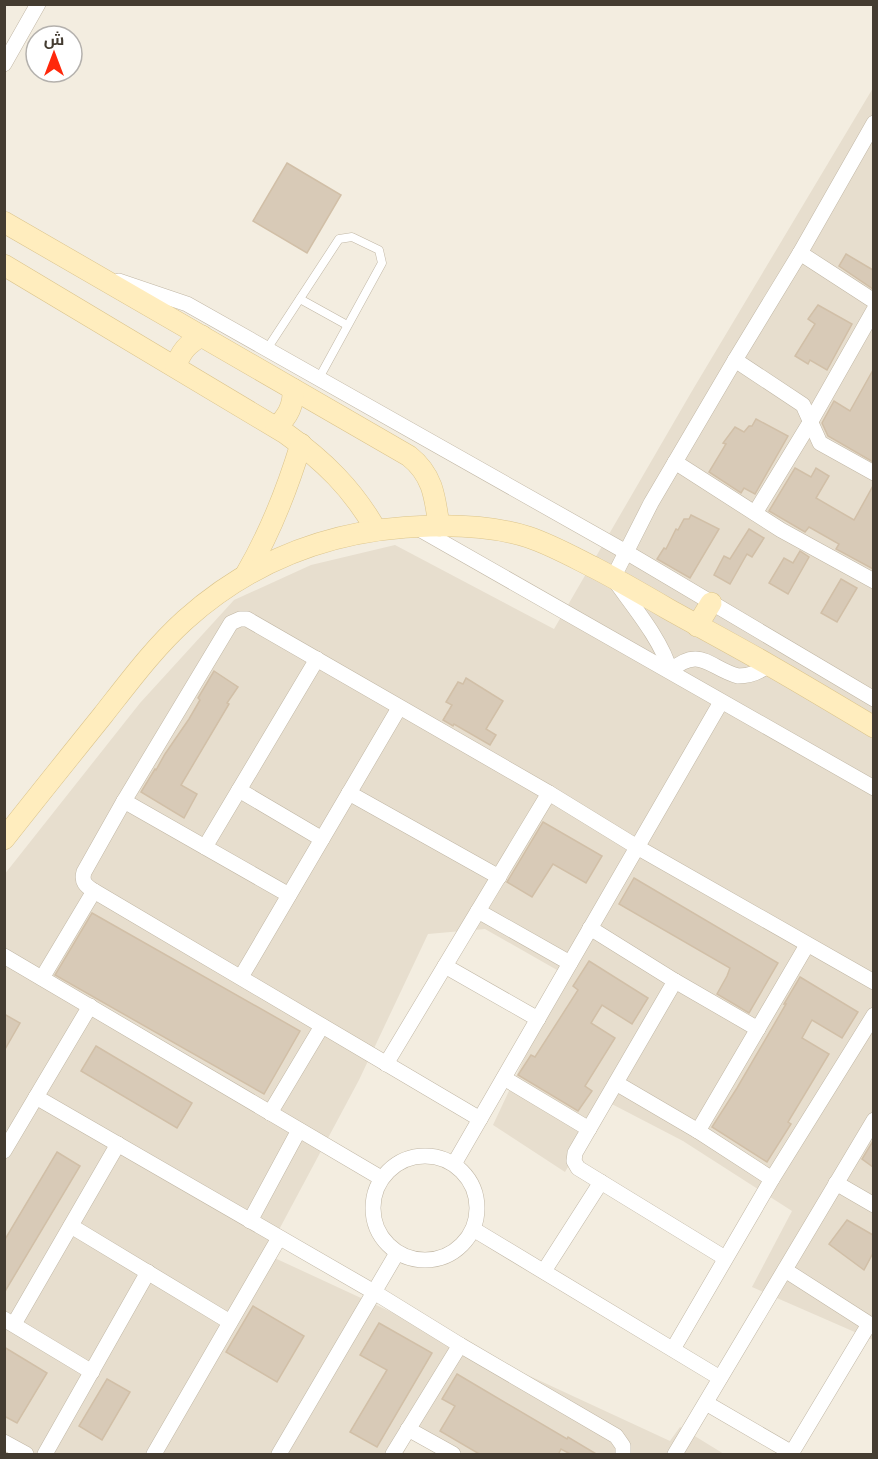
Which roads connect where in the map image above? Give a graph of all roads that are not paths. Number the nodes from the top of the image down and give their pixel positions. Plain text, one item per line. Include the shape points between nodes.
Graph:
1 (38, 4) edge
2 (4, 64) edge
3 (873, 123) edge
4 (4, 222) edge
5 (800, 253) junction
6 (4, 265) edge
7 (90, 271) junction
8 (300, 299) junction
9 (873, 301) edge
10 (873, 310) edge
11 (347, 325) junction
12 (202, 336) junction
13 (267, 349) junction
14 (735, 360) junction
15 (176, 367) junction
16 (319, 378) junction
17 (292, 389) junction
18 (811, 420) junction
19 (276, 427) junction
20 (301, 444) junction
21 (675, 462) junction
22 (873, 473) edge
23 (755, 513) junction
24 (414, 526) junction
25 (439, 526) junction
26 (376, 530) junction
27 (626, 552) junction
28 (246, 574) junction
29 (613, 578) junction
30 (873, 581) edge
31 (711, 603) junction
32 (697, 626) junction
33 (317, 659) junction
34 (768, 665) junction
35 (670, 671) junction
36 (873, 699) edge
37 (722, 702) junction
38 (399, 708) junction
39 (873, 727) edge
40 (873, 788) edge
41 (238, 790) junction
42 (349, 793) junction
43 (549, 793) junction
44 (124, 801) junction
45 (4, 839) edge
46 (322, 839) junction
47 (205, 847) junction
48 (637, 847) junction
49 (499, 877) junction
50 (94, 891) junction
51 (289, 895) junction
52 (478, 911) junction
53 (590, 928) junction
54 (807, 945) junction
55 (5, 959) edge
56 (570, 963) junction
57 (445, 966) junction
58 (42, 978) junction
59 (241, 978) junction
60 (675, 981) junction
61 (873, 982) edge
62 (90, 1006) junction
63 (873, 1015) edge
64 (538, 1019) junction
65 (322, 1026) junction
66 (758, 1029) junction
67 (386, 1064) junction
68 (504, 1078) junction
69 (616, 1083) junction
70 (36, 1097) junction
71 (270, 1113) junction
72 (480, 1119) junction
73 (873, 1120) edge
74 (589, 1129) junction
75 (300, 1130) junction
76 (698, 1131) junction
77 (118, 1144) junction
78 (4, 1151) edge
79 (454, 1164) junction
80 (381, 1179) junction
81 (772, 1179) junction
82 (601, 1182) junction
83 (836, 1183) junction
84 (873, 1205) edge
85 (250, 1221) junction
86 (71, 1226) junction
87 (473, 1228) junction
88 (279, 1238) junction
89 (398, 1253) junction
90 (725, 1258) junction
91 (785, 1270) junction
92 (544, 1271) junction
93 (148, 1272) junction
94 (374, 1292) junction
95 (9, 1322) edge
96 (230, 1322) junction
97 (871, 1326) edge
98 (460, 1345) junction
99 (673, 1349) junction
100 (92, 1372) junction
101 (720, 1378) junction
102 (706, 1402) junction
103 (408, 1429) junction
104 (4, 1442) edge
105 (792, 1454) edge
106 (26, 1455) edge
107 (45, 1455) edge
108 (154, 1455) edge
109 (279, 1455) edge
110 (393, 1455) edge
111 (453, 1455) edge
112 (623, 1455) edge
113 (675, 1455) edge

1 - 2 street
3 - 5 street
4 - 7 main road
5 - 9 street
5 - 14 street
6 - 15 main road
7 - 12 main road
7 - 13 street via 187,304
8 - 11 lane
8 - 11 lane via 339,239 352,237 379,250 382,263
8 - 13 lane
10 - 18 street
11 - 16 lane
12 - 15 main road via 182,352
12 - 17 main road
13 - 16 street
14 - 18 street via 803,405
14 - 21 street
15 - 19 main road
16 - 27 street
17 - 19 main road via 290,410
17 - 25 main road via 418,463 435,496
18 - 22 street via 820,443
18 - 23 street
19 - 20 main road
20 - 26 main road via 349,490
20 - 28 main road via 278,511
21 - 23 street
21 - 27 street
23 - 30 street
24 - 25 main road
24 - 26 main road
24 - 35 street
25 - 29 main road via 471,526 529,538 555,547
26 - 28 main road via 304,548
27 - 29 street
27 - 31 street
28 - 45 main road via 185,620 157,649
29 - 32 main road
29 - 35 street via 660,646
31 - 32 main road
31 - 36 street
32 - 34 main road
33 - 38 street
33 - 41 street
33 - 44 street via 247,620 234,621
34 - 35 street via 758,673 738,676 698,659 680,663
34 - 39 main road
35 - 37 street
37 - 40 street
37 - 48 street
38 - 42 street
38 - 43 street
41 - 46 street
41 - 47 street
42 - 46 street
42 - 49 street
43 - 48 street
43 - 49 street
44 - 47 street
44 - 50 street via 84,872 85,884
46 - 51 street
47 - 51 street
48 - 53 street
48 - 54 street
49 - 52 street
50 - 58 street
50 - 59 street
51 - 59 street
52 - 56 street
52 - 57 street
53 - 56 street
53 - 60 street
54 - 61 street
54 - 66 street
55 - 58 street
56 - 64 street
57 - 64 street
57 - 67 street
58 - 62 street
59 - 65 street
60 - 66 street
60 - 69 street
62 - 70 street
62 - 71 street
63 - 81 street
64 - 68 street
65 - 67 street
65 - 71 street
66 - 76 street
67 - 72 street
68 - 72 street
68 - 74 street
69 - 74 street
69 - 76 street
70 - 77 street
70 - 78 street
71 - 75 street
72 - 79 street
73 - 83 street
74 - 82 street via 574,1161 578,1168
75 - 80 street
75 - 85 street
76 - 81 street
77 - 85 street
77 - 86 street
79 - 80 street via 428,1155 414,1156 390,1168
79 - 87 street via 475,1193 477,1211
80 - 89 street via 375,1189 372,1213 380,1236
81 - 90 street
82 - 90 street
82 - 92 street
83 - 84 street
83 - 91 street
85 - 88 street
86 - 93 street
86 - 95 street
87 - 89 street via 458,1249 435,1260
87 - 92 street
88 - 94 street
88 - 96 street
89 - 94 street
90 - 99 street
91 - 97 street
91 - 101 street
92 - 99 street
93 - 96 street
93 - 100 street
94 - 98 street
94 - 109 street
95 - 100 street
96 - 108 street
97 - 105 street
98 - 103 street
98 - 112 street via 616,1436 623,1446
99 - 101 street
100 - 107 street
101 - 102 street
102 - 105 street
102 - 113 street
103 - 110 street
103 - 111 street
104 - 106 street

